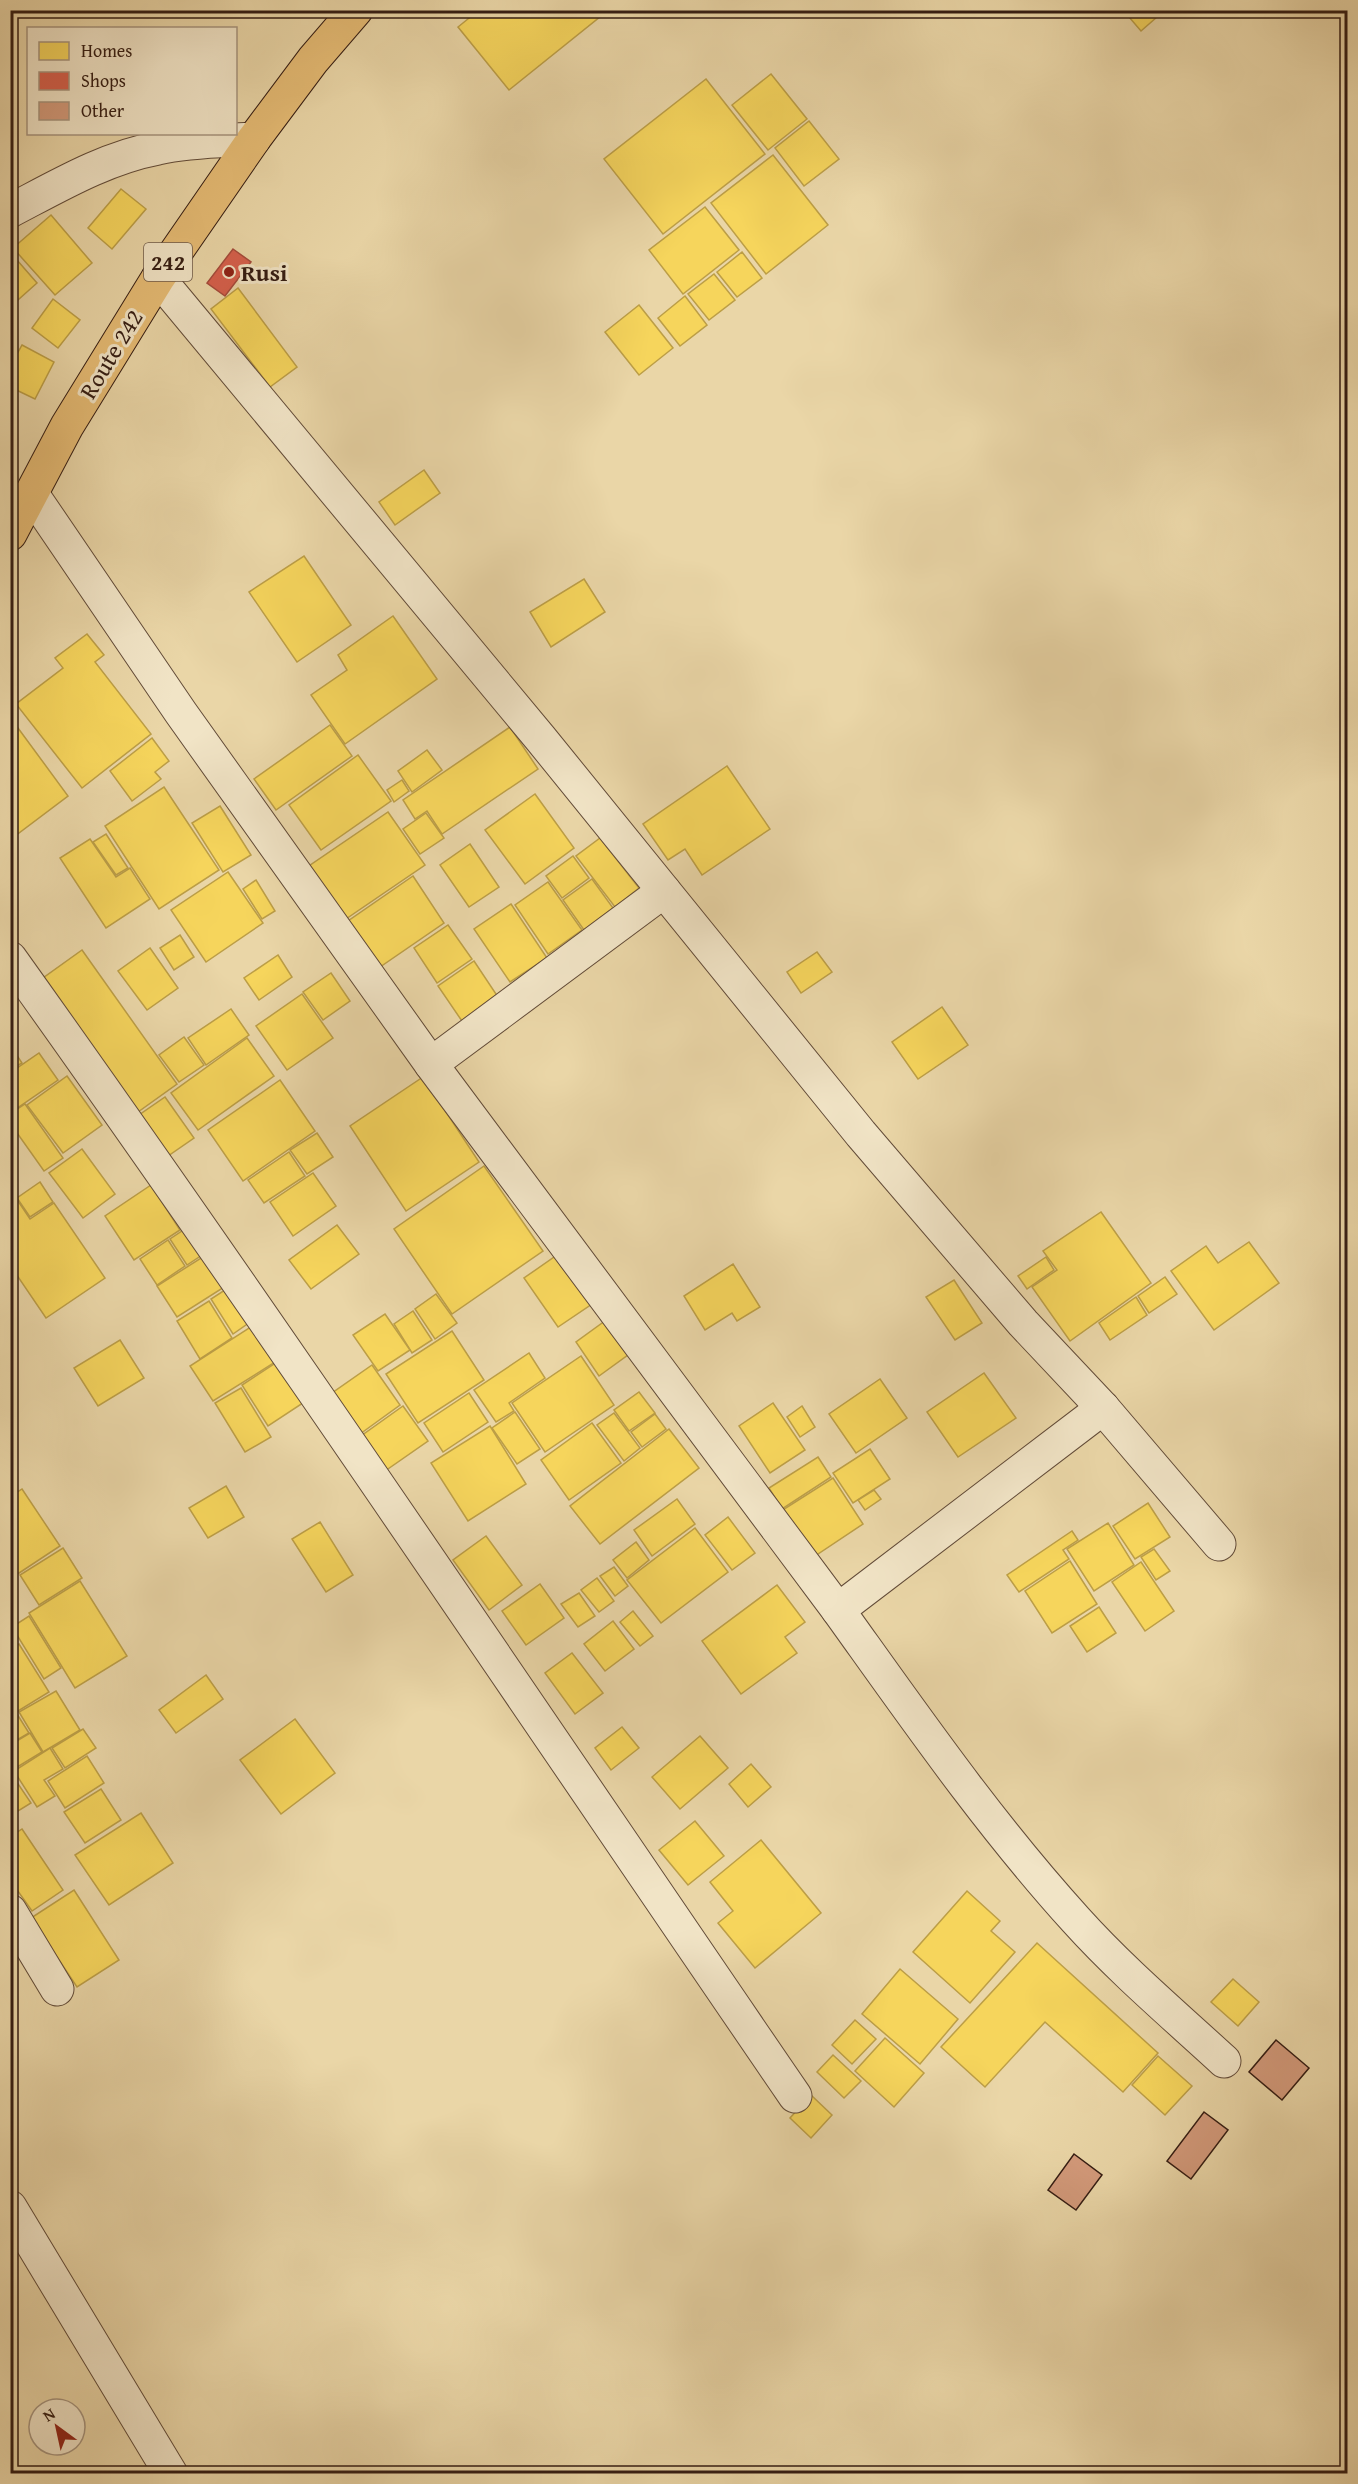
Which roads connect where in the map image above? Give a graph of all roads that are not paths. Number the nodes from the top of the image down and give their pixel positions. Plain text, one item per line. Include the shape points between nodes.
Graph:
1 (343, 15) edge
2 (254, 139) junction
3 (10, 210) edge
4 (158, 278) junction
5 (32, 494) junction
6 (10, 534) edge
7 (664, 891) junction
8 (10, 958) edge
9 (431, 1064) junction
10 (1103, 1408) junction
11 (1219, 1544) dead end
12 (838, 1610) junction
13 (10, 1911) edge
14 (57, 1989) dead end
15 (1224, 2061) dead end
16 (795, 2096) dead end
17 (10, 2207) edge
18 (171, 2474) edge

1 - 2 main road, Route 242 / 242
2 - 3 street via 158,148 125,157 98,166
2 - 4 main road, Route 242 / 242
4 - 5 main road, Route 242 / 242 via 67,426
4 - 7 street
5 - 6 main road, Route 242 / 242
5 - 9 street via 180,713
7 - 9 street
7 - 10 street via 861,1134 1023,1323
8 - 16 street via 358,1455
9 - 12 street
10 - 11 street
10 - 12 street
12 - 15 street via 1017,1853 1077,1922
13 - 14 street
17 - 18 street

